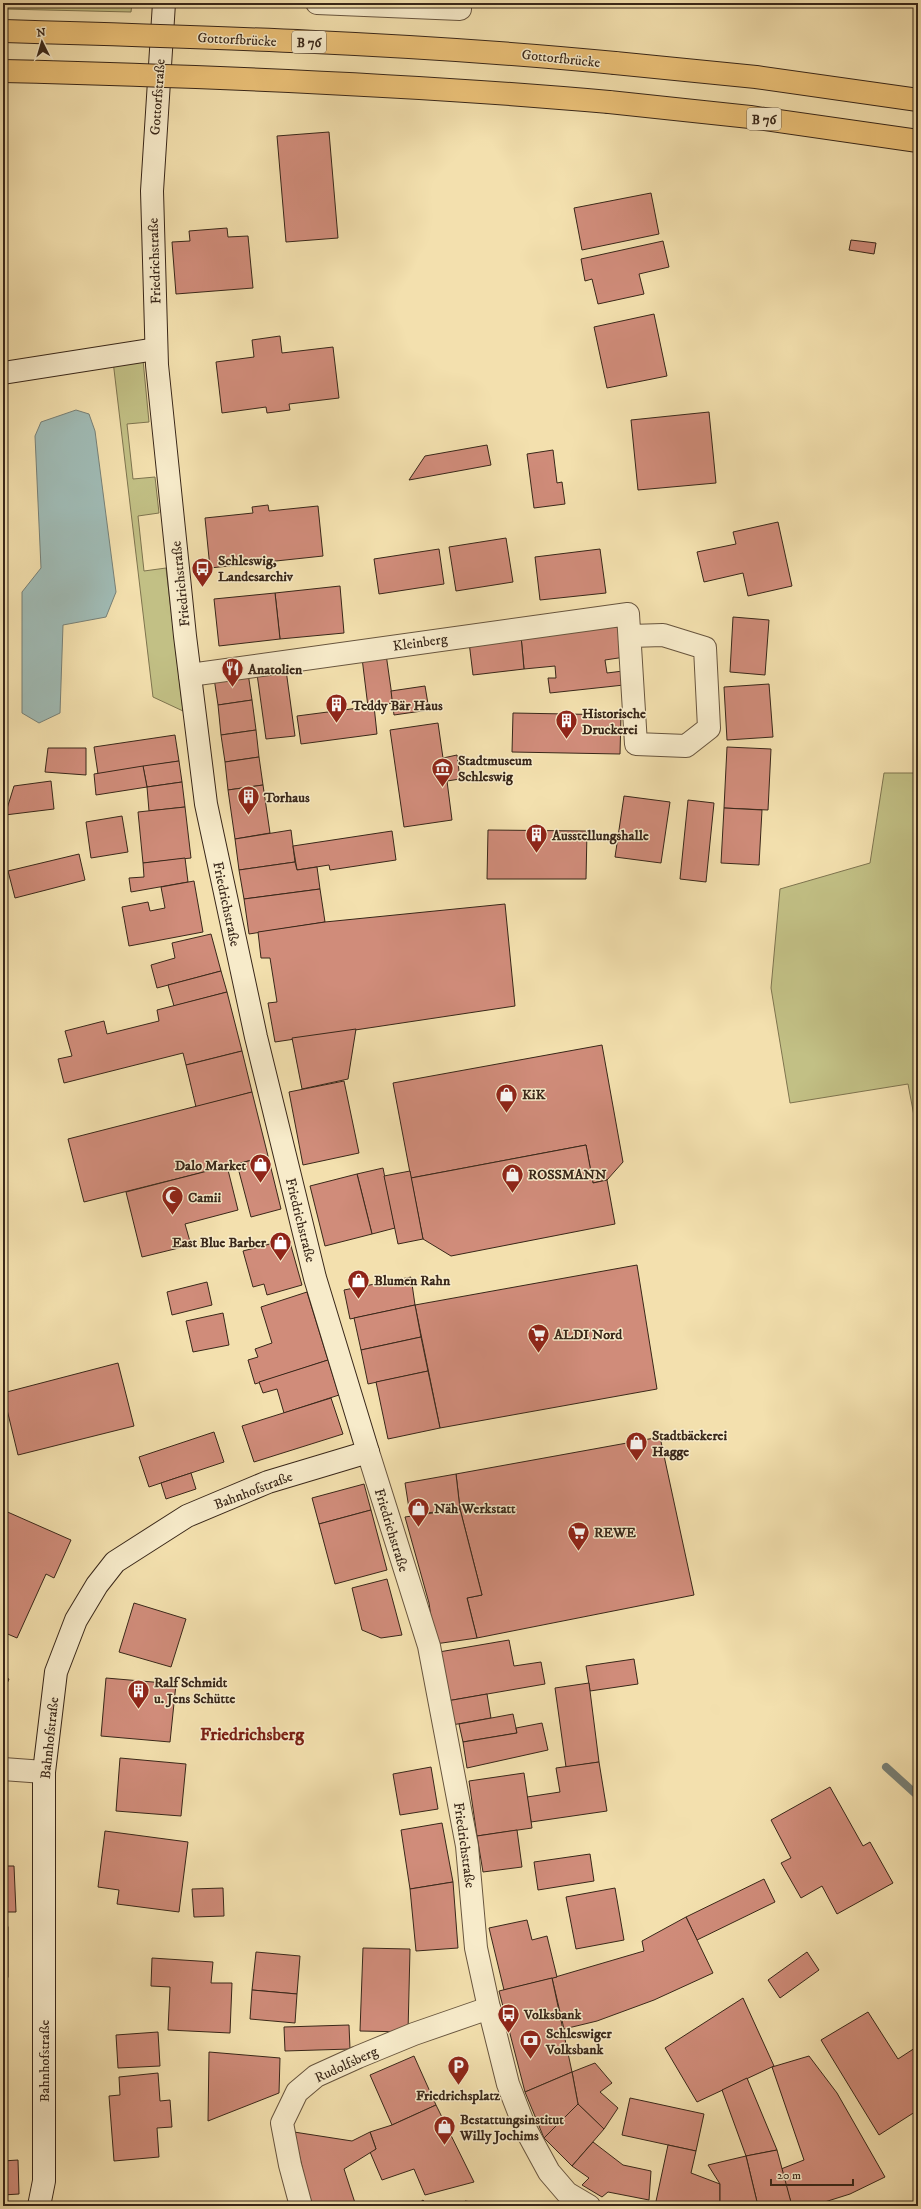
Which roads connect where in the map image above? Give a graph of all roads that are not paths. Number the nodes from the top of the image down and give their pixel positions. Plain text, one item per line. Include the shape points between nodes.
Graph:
1 (164, 3) edge
2 (317, 3) edge
3 (460, 3) edge
4 (3, 31) edge
5 (3, 71) edge
6 (918, 100) edge
7 (918, 141) edge
8 (152, 191) joint
9 (156, 349) junction
10 (3, 373) edge
11 (630, 636) junction
12 (190, 675) junction
13 (368, 1452) junction
14 (3, 1769) edge
15 (44, 1772) junction
16 (489, 2008) junction
17 (38, 2206) edge
18 (301, 2206) edge
19 (590, 2206) edge

1 - 8 street, Gottorfstraße
2 - 3 street via 460,9
4 - 6 highway, Gottorfbrücke / B 76, bridge via 196,37 513,53 756,77
5 - 7 highway, B 76, bridge via 193,75 506,93 750,117
8 - 9 street, Friedrichstraße
9 - 10 street
9 - 12 street, Friedrichstraße
11 - 11 street, Kleinberg via 636,744 686,746 709,728 705,648 663,635
11 - 12 street, Kleinberg via 628,614
12 - 13 street, Friedrichstraße via 206,804 256,1037 315,1278
13 - 15 street, Bahnhofstraße via 268,1482 187,1516 115,1562 97,1585 76,1620 56,1672
13 - 16 street, Friedrichstraße via 428,1646 467,1846 476,1948
14 - 15 street
15 - 17 street, Bahnhofstraße via 44,2181
16 - 18 street, Rudolfsberg via 358,2057 316,2076 297,2092 282,2123
16 - 19 street, Friedrichstraße via 508,2084 524,2128 549,2172 567,2193

